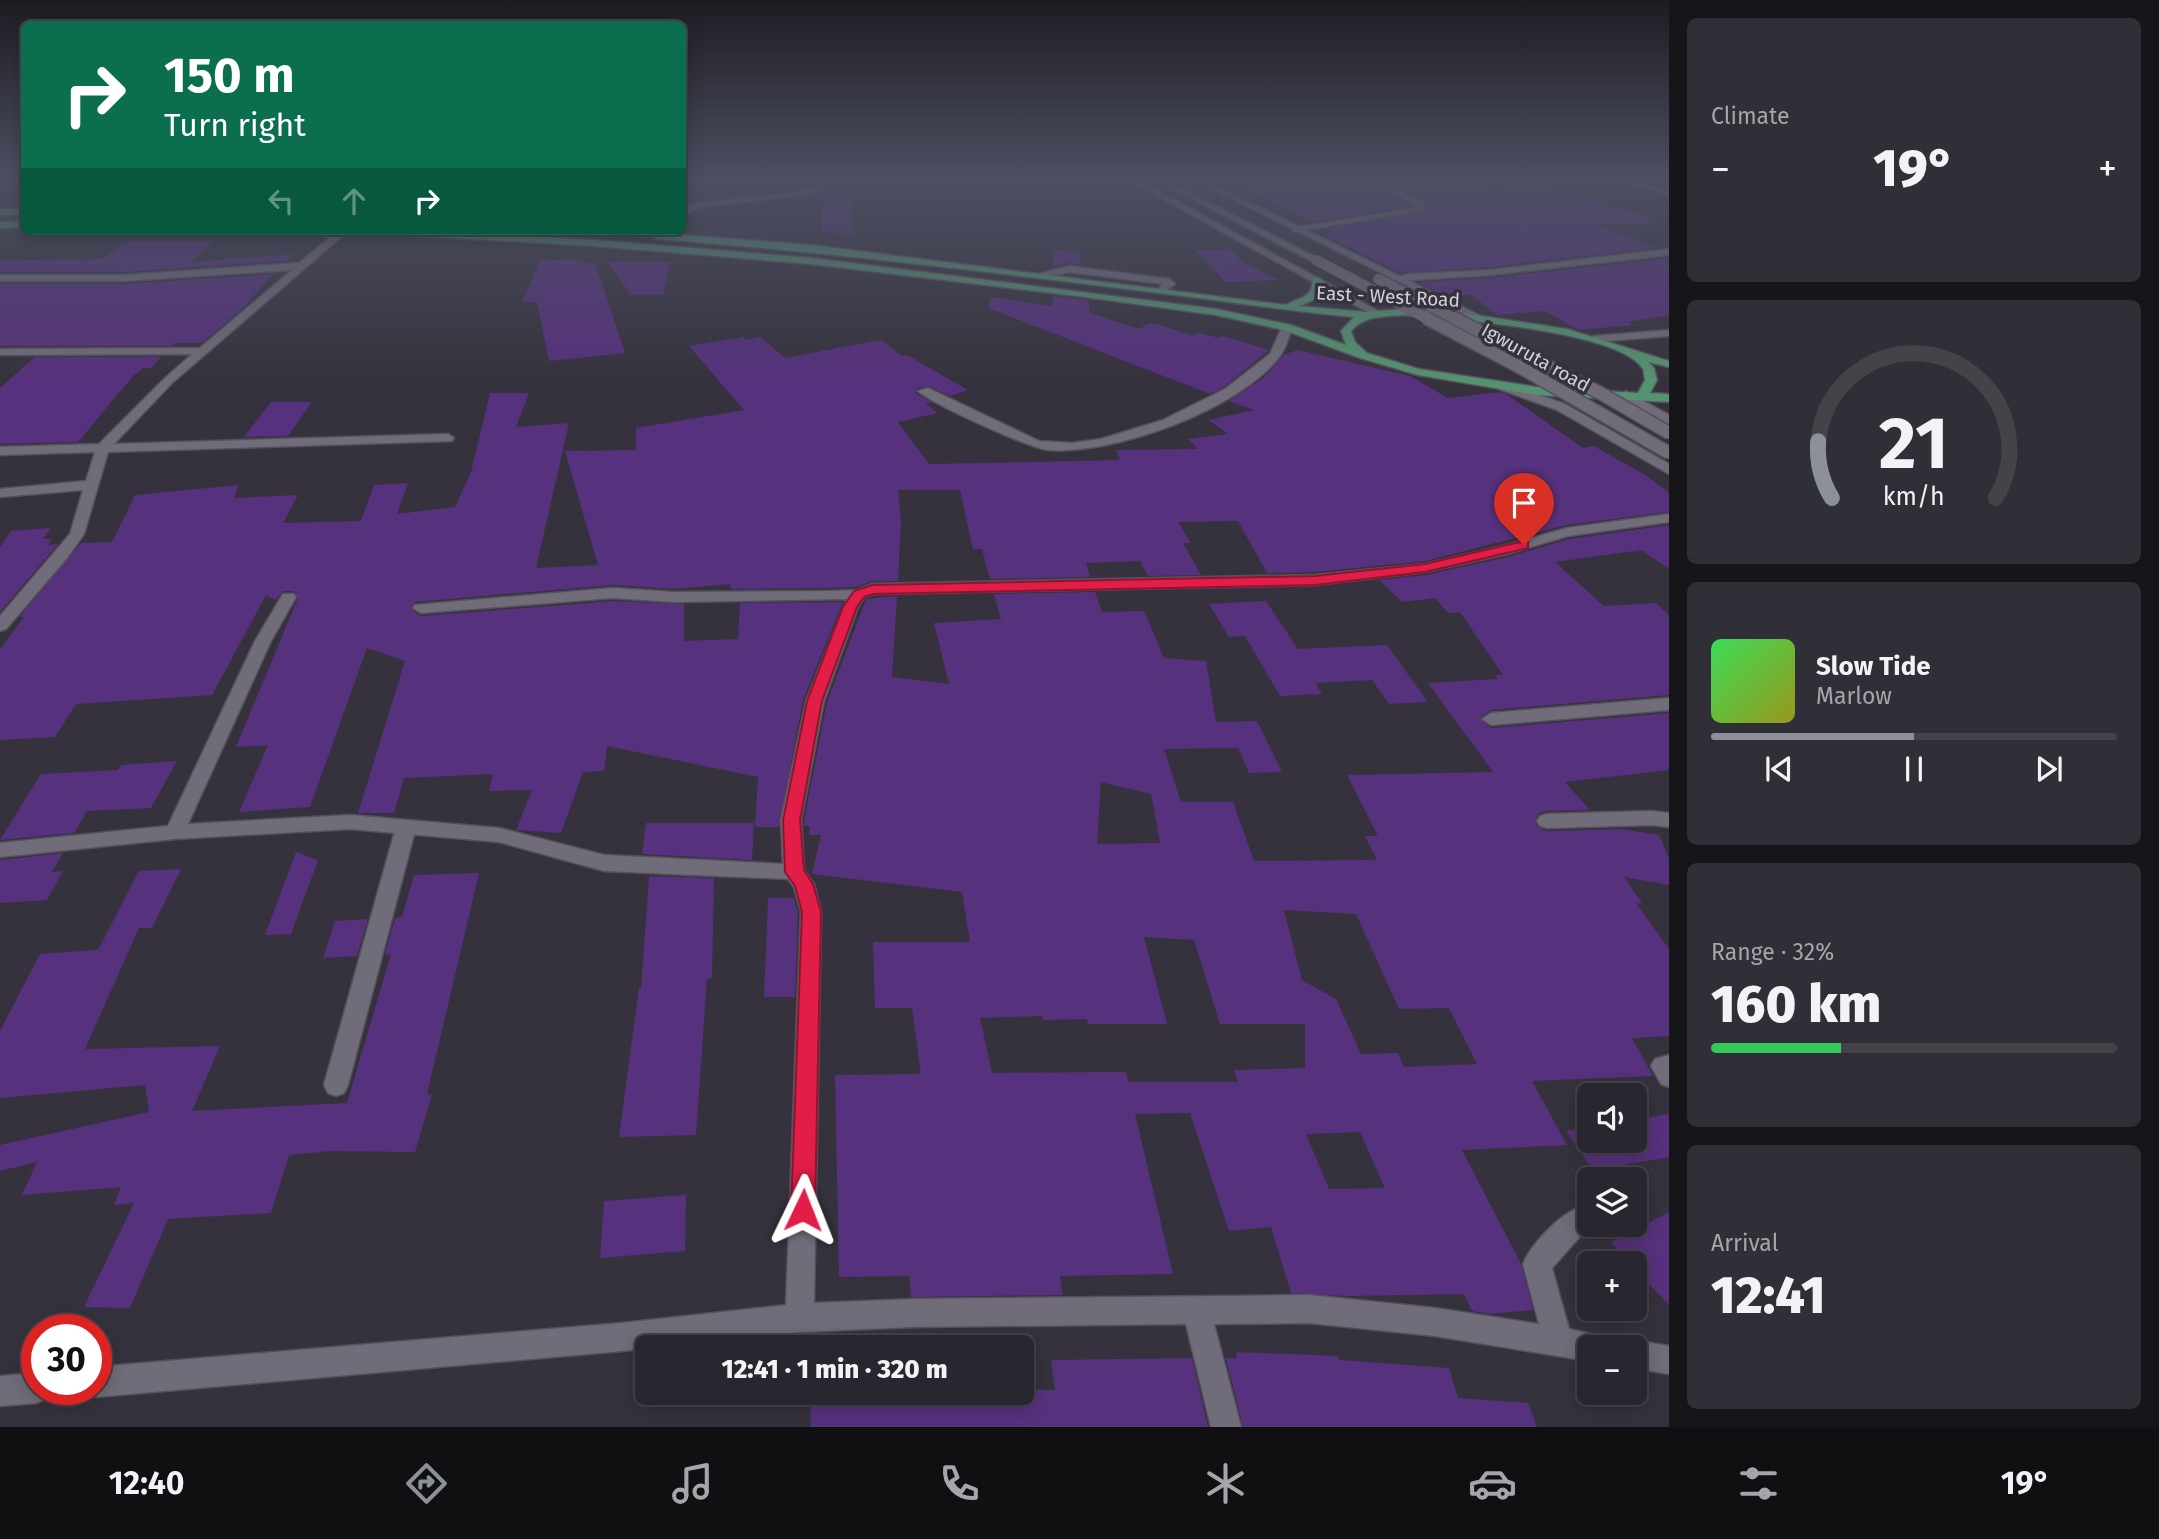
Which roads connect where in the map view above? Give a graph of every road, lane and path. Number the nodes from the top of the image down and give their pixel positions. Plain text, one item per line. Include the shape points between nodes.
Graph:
1 (326, 247) edge
2 (637, 247) edge
3 (787, 247) edge
4 (1255, 247) edge
5 (1290, 247) edge
6 (1314, 247) edge
7 (1331, 247) edge
8 (1669, 251) edge
9 (864, 254) junction
10 (858, 266) junction
11 (303, 267) junction
12 (1040, 275) joint
13 (0, 278) edge
14 (1396, 278) junction
15 (1317, 280) junction
16 (1162, 290) joint
17 (1279, 307) junction
18 (1371, 314) junction
19 (1482, 319) junction
20 (1287, 327) junction
21 (1669, 333) edge
22 (1594, 339) junction
23 (205, 351) junction
24 (0, 352) edge
25 (1631, 354) junction
26 (1364, 356) junction
27 (1669, 364) edge
28 (1503, 386) junction
29 (924, 391) dead end
30 (1626, 395) junction
31 (1643, 395) junction
32 (1669, 398) edge
33 (1669, 421) edge
34 (1669, 433) edge
35 (448, 438) dead end
36 (102, 449) junction
37 (0, 450) edge
38 (1669, 453) edge
39 (1669, 470) edge
40 (90, 485) junction
41 (0, 493) edge
42 (1669, 518) edge
43 (859, 594) junction
44 (288, 597) dead end
45 (421, 608) dead end
46 (0, 626) edge
47 (1669, 704) edge
48 (1491, 719) dead end
49 (1669, 820) edge
50 (1547, 821) dead end
51 (406, 827) junction
52 (175, 832) junction
53 (0, 849) edge
54 (794, 872) junction
55 (1669, 1065) edge
56 (1669, 1076) edge
57 (336, 1085) dead end
58 (1576, 1222) dead end
59 (1196, 1311) junction
60 (800, 1318) junction
61 (1558, 1342) junction
62 (1577, 1345) edge
63 (1647, 1356) edge
64 (1669, 1360) edge
65 (112, 1381) edge
66 (21, 1389) edge
67 (0, 1391) edge
68 (1226, 1427) edge

1 - 11 street
2 - 10 main road, East - West Road
3 - 9 main road
4 - 15 street
5 - 38 street, Igwuruta road, bridge via 1516,365
6 - 34 street, bridge
7 - 14 street
8 - 14 street via 1503,271
9 - 10 main road
9 - 12 main road
10 - 20 main road, East - West Road via 1216,312
11 - 13 street via 124,278
11 - 23 street
12 - 16 street via 1069,269 1169,282
14 - 19 street
15 - 17 main road via 1313,297
15 - 18 street
16 - 17 main road, East - West Road
17 - 18 main road, East - West Road
18 - 19 main road, East - West Road
18 - 26 main road via 1354,321 1346,331 1350,343
19 - 22 main road, East - West Road
20 - 26 main road, East - West Road
20 - 29 street via 1275,355 1230,391 1198,410 1123,439 1060,448 1031,442
21 - 22 street
22 - 25 main road, East - West Road
23 - 24 street
23 - 36 street via 168,381
25 - 27 main road
25 - 31 main road via 1648,368 1651,380
26 - 28 main road, East - West Road via 1418,372
28 - 30 main road, East - West Road
28 - 39 street via 1561,407
30 - 31 main road, East - West Road
30 - 33 street
31 - 32 main road
35 - 36 street
36 - 37 street
36 - 40 street
40 - 41 street
40 - 46 street via 77,534
42 - 43 street via 1567,532 1425,568 1315,580 872,589
43 - 45 street via 674,597 613,593
43 - 54 street via 815,701 792,820
44 - 52 street
47 - 48 street
49 - 50 street
51 - 52 street via 350,822
51 - 54 street via 499,835 604,863
51 - 57 street
52 - 53 street
54 - 60 street via 804,884 811,912
55 - 56 street via 1663,1066
58 - 61 street via 1537,1264
59 - 60 street
59 - 61 street via 1309,1309 1435,1322
59 - 68 street
60 - 65 street
61 - 62 street
63 - 64 street
66 - 67 street

